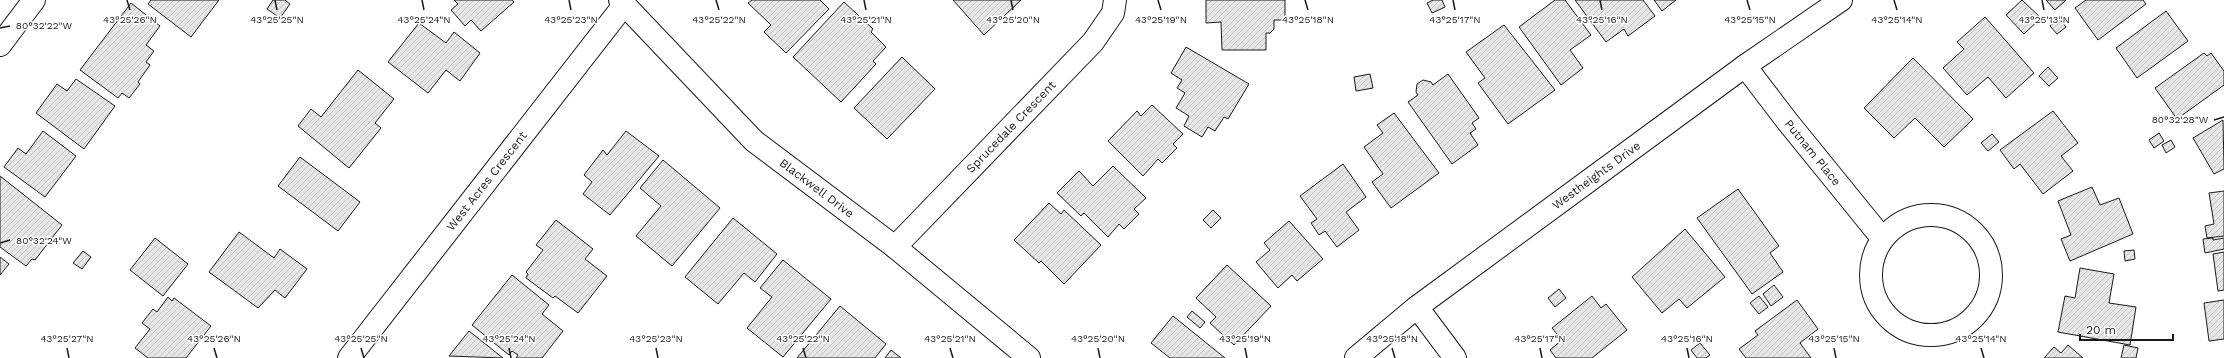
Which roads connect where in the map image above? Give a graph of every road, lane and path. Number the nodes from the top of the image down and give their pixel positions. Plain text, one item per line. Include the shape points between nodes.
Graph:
1 (34, 0) edge
2 (1115, 0) edge
3 (1841, 0) edge
4 (622, 3) edge
5 (0, 45) edge
6 (1745, 66) junction
7 (1882, 238) junction
8 (896, 247) junction
9 (1417, 307) junction
10 (349, 358) edge
11 (1029, 358) edge
12 (1356, 358) edge
13 (1455, 358) edge

1 - 5 street
2 - 8 street, Sprucedale Crescent via 1113,13 1092,42
3 - 6 street, Westheights Drive
4 - 8 street, Blackwell Drive via 754,141
4 - 10 street, West Acres Crescent
6 - 7 street, Putnam Place
6 - 9 street, Westheights Drive
7 - 7 street via 1872,257 1870,283 1876,303 1886,316 1912,333 1941,335 1961,328 1975,317 1991,285 1988,255 1977,237 1965,225 1946,216 1933,214 1912,217 1893,227
8 - 11 street, Blackwell Drive
9 - 12 street, Westheights Drive
9 - 13 street

